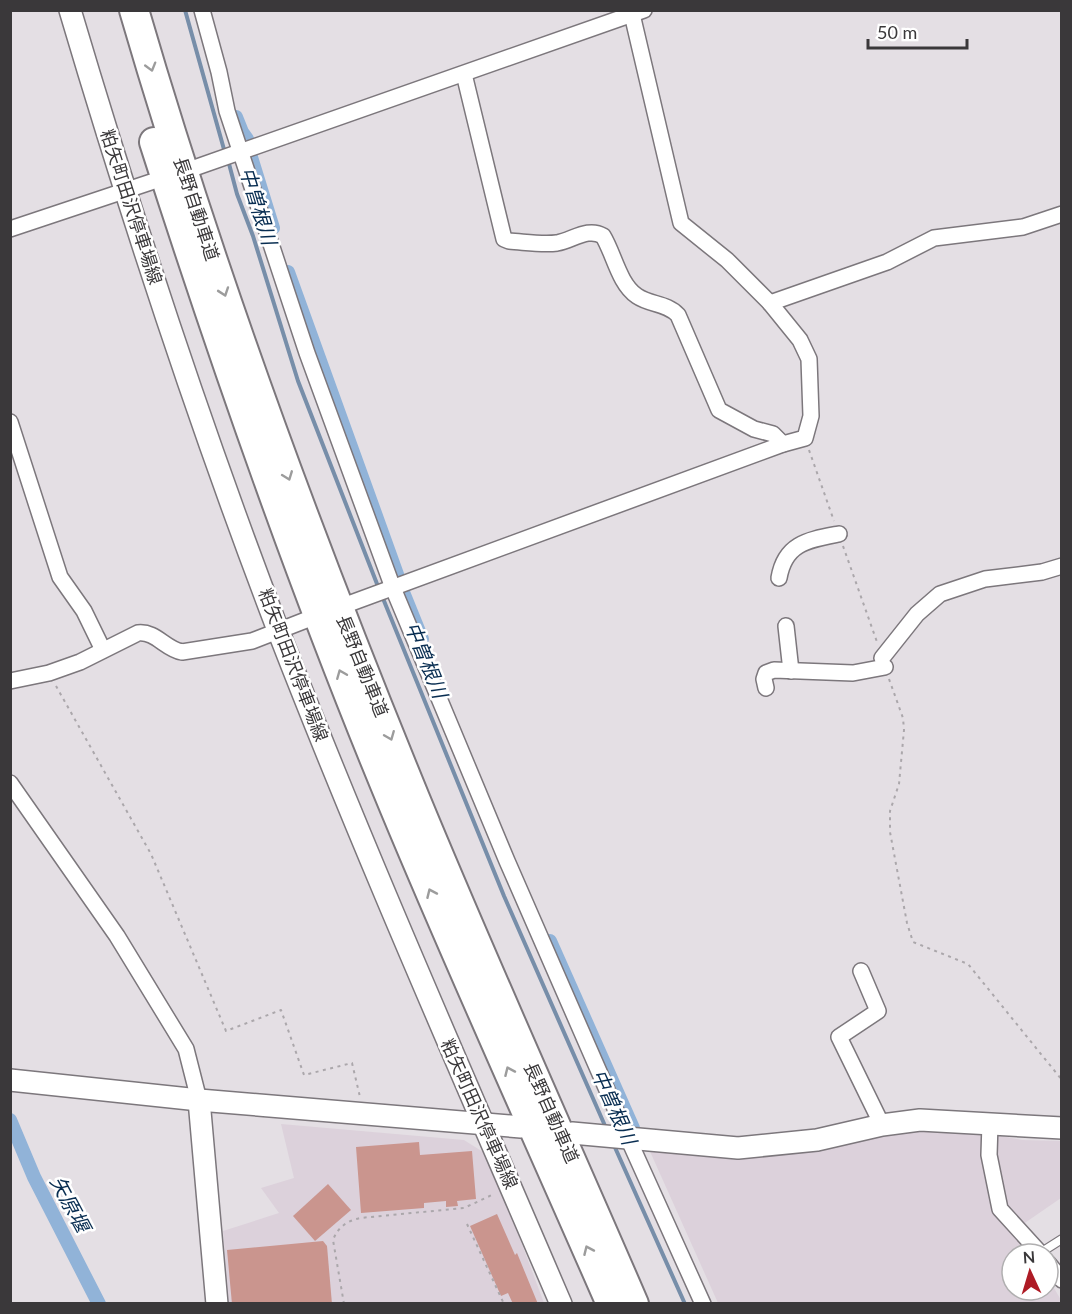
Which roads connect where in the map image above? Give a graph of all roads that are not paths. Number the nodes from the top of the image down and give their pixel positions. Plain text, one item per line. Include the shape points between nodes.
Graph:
1 (69, 10) edge
2 (114, 10) edge
3 (134, 10) edge
4 (202, 10) edge
5 (636, 12) edge
6 (464, 74) junction
7 (241, 151) junction
8 (197, 167) dead end
9 (152, 182) dead end
10 (124, 190) junction
11 (1062, 214) edge
12 (10, 229) edge
13 (770, 303) junction
14 (10, 422) edge
15 (783, 444) junction
16 (838, 534) road end
17 (1062, 566) edge
18 (778, 578) dead end
19 (393, 588) junction
20 (351, 603) dead end
21 (306, 620) dead end
22 (786, 626) dead end
23 (279, 630) junction
24 (103, 650) junction
25 (791, 671) junction
26 (10, 681) edge
27 (766, 688) dead end
28 (10, 783) edge
29 (861, 971) dead end
30 (10, 1080) edge
31 (199, 1100) junction
32 (483, 1123) junction
33 (990, 1123) junction
34 (882, 1125) junction
35 (521, 1127) dead end
36 (1062, 1128) edge
37 (572, 1133) dead end
38 (628, 1138) junction
39 (1030, 1242) edge
40 (217, 1304) edge
41 (561, 1304) edge
42 (611, 1304) edge
43 (634, 1304) edge
44 (703, 1304) edge

1 - 10 main road, 粕矢町田沢停車場線
42 -> 2 highway, 長野自動車道 via 395,809 324,631 189,251
3 -> 43 highway, 長野自動車道 via 277,447 344,623 416,801
4 - 7 street
5 - 6 street
5 - 13 street via 681,223 727,260
6 - 7 street
6 - 15 street via 504,238 551,243 590,232 603,236 627,287 640,298 667,306 678,315 719,410 772,434
7 - 8 street
7 - 19 street via 307,353
9 - 10 street
10 - 12 street
10 - 23 main road, 粕矢町田沢停車場線
11 - 13 street via 1023,227 934,238 887,262
13 - 15 street via 800,340 809,359 812,416 805,438
14 - 24 street via 60,576 84,611
15 - 19 street
16 - 18 street via 797,546 786,555
17 - 25 street via 985,579 940,594 917,614 884,662 853,673
19 - 20 street
19 - 38 street
21 - 23 street
22 - 25 street
23 - 24 street via 243,643 182,652 173,651 146,632
23 - 32 main road, 粕矢町田沢停車場線 via 387,901
24 - 26 street via 49,674
25 - 27 street via 766,673
28 - 31 street via 117,936 186,1049
29 - 34 street via 878,1011 838,1037
30 - 31 main road
31 - 32 main road
31 - 40 main road
32 - 35 main road
32 - 41 main road, 粕矢町田沢停車場線
33 - 34 main road via 920,1120
33 - 36 main road
33 - 39 street via 989,1155 1000,1209
34 - 38 main road via 817,1140 738,1148
37 - 38 main road
38 - 44 street

